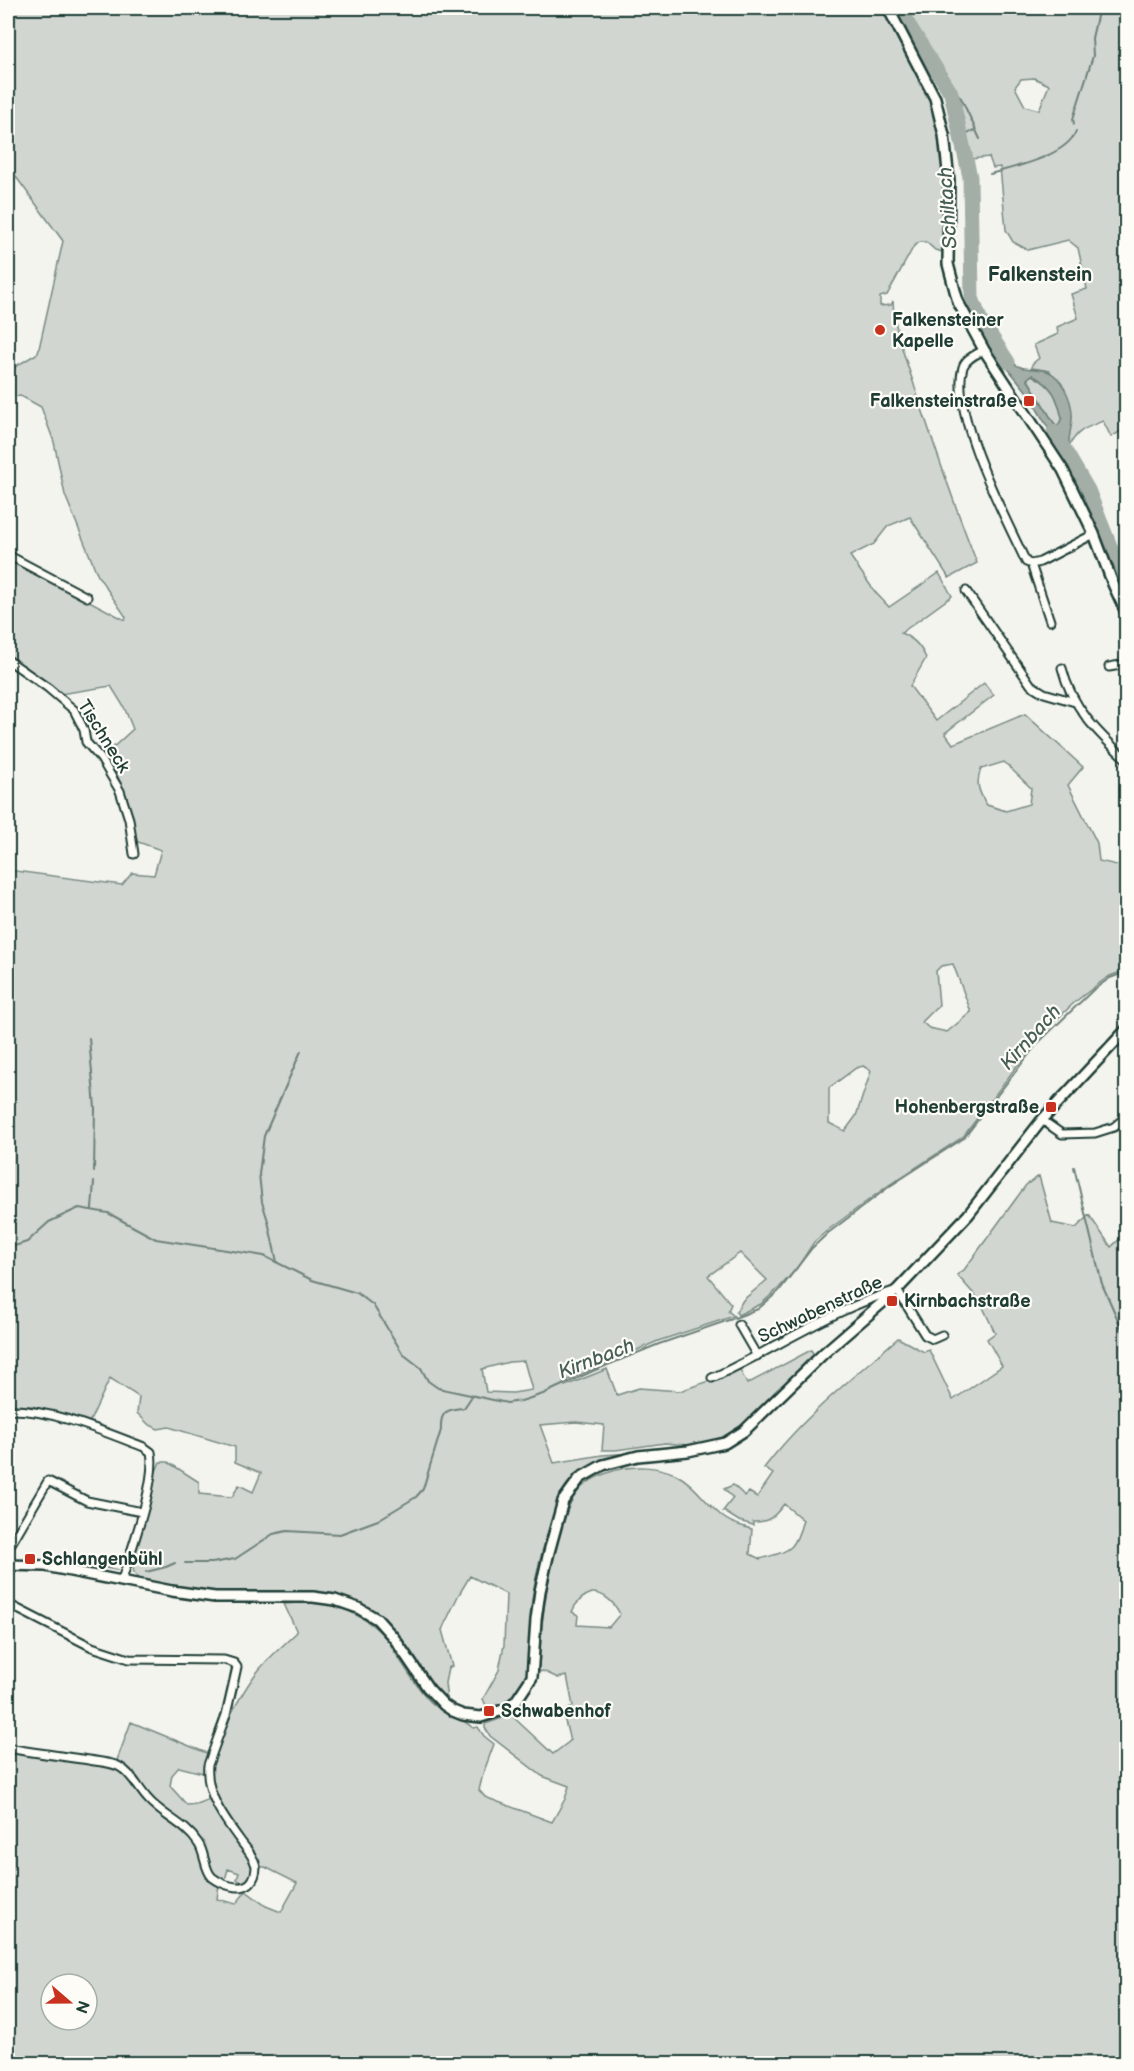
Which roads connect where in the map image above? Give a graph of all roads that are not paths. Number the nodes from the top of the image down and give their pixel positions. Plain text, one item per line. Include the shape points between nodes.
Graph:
1 (888, 8) edge
2 (984, 350) junction
3 (1094, 534) junction
4 (8, 555) edge
5 (1031, 564) junction
6 (966, 591) dead end
7 (87, 597) dead end
8 (1126, 612) edge
9 (1050, 621) dead end
10 (8, 660) edge
11 (1126, 664) edge
12 (1109, 667) dead end
13 (1062, 668) dead end
14 (1075, 702) junction
15 (1126, 759) edge
16 (134, 854) dead end
17 (1126, 1030) edge
18 (1126, 1118) edge
19 (1042, 1120) junction
20 (897, 1290) junction
21 (739, 1325) dead end
22 (942, 1335) dead end
23 (756, 1356) junction
24 (712, 1378) dead end
25 (8, 1410) edge
26 (142, 1512) junction
27 (8, 1549) edge
28 (8, 1565) edge
29 (122, 1580) junction
30 (8, 1604) edge
31 (8, 1748) edge

1 - 2 main road via 935,98 945,135 949,180 948,264 958,302
2 - 3 main road via 1063,470
2 - 5 street via 964,364 961,381 969,427 986,474 1026,561
3 - 5 street
3 - 8 main road
4 - 7 street
5 - 9 street
6 - 14 street via 1031,685
10 - 16 street, Tischneck via 74,710 86,742 120,790
11 - 12 street
13 - 14 street
14 - 15 street via 1089,723
17 - 19 main road
18 - 19 street via 1095,1133 1062,1134
19 - 20 main road via 968,1215
20 - 22 street via 925,1335 933,1339
20 - 23 street, Schwabenstraße via 870,1299
20 - 29 main road via 824,1353 761,1417 725,1443 638,1456 603,1466 580,1478 563,1501 549,1552 538,1601 532,1677 516,1701 496,1714 463,1715 444,1705 394,1638 377,1619 358,1608 313,1597 215,1597
21 - 23 street, Schwabenstraße
23 - 24 street, Schwabenstraße
25 - 26 street via 29,1410 56,1417 151,1452 153,1464
26 - 27 street via 87,1501 48,1481
26 - 29 street
28 - 29 main road via 45,1566
30 - 31 street via 92,1647 129,1659 234,1663 237,1667 233,1693 207,1777 227,1822 249,1853 255,1866 254,1877 243,1887 212,1877 195,1838 148,1800 121,1767

